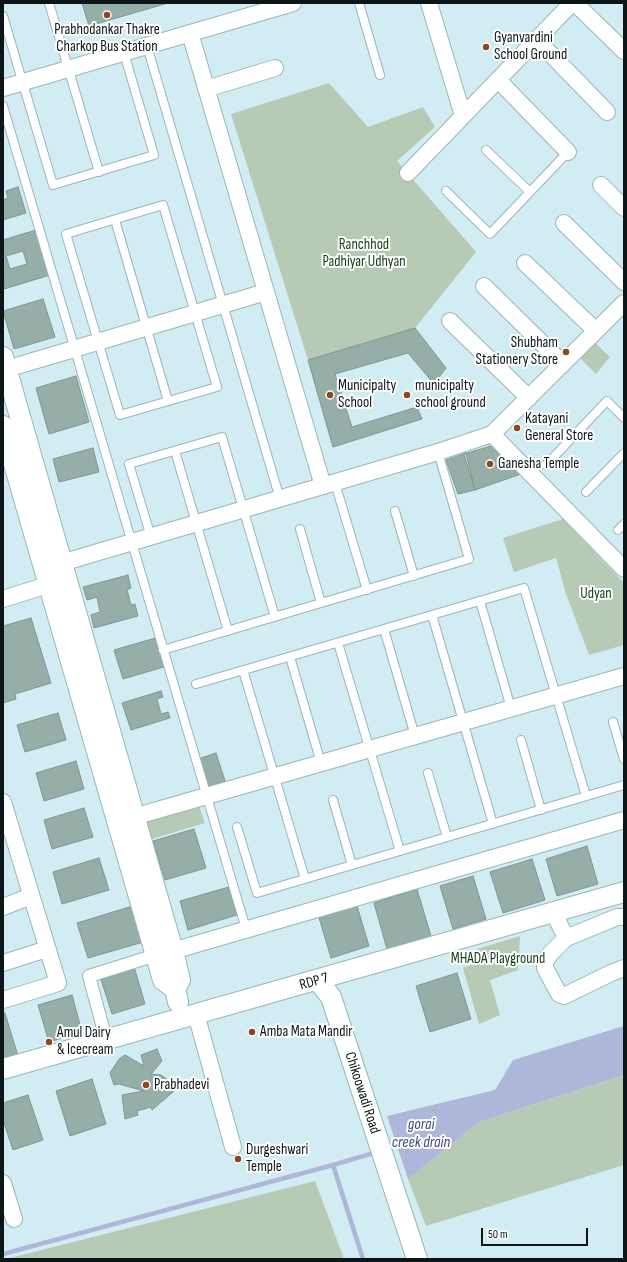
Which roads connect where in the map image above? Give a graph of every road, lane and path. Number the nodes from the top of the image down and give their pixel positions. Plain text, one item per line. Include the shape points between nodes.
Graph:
1 (49, 3) edge
2 (294, 3) edge
3 (359, 3) edge
4 (429, 3) edge
5 (573, 3) edge
6 (260, 8) edge
7 (3, 16) edge
8 (190, 34) junction
9 (536, 40) junction
10 (147, 46) junction
11 (624, 51) edge
12 (124, 53) junction
13 (275, 68) dead end
14 (69, 69) junction
15 (380, 76) dead end
16 (498, 80) junction
17 (23, 83) junction
18 (3, 88) edge
19 (206, 89) junction
20 (3, 106) edge
21 (607, 112) dead end
22 (463, 116) junction
23 (486, 150) dead end
24 (568, 152) joint
25 (99, 172) junction
26 (408, 174) dead end
27 (601, 185) dead end
28 (446, 191) dead end
29 (530, 192) junction
30 (624, 208) edge
31 (115, 220) junction
32 (564, 223) dead end
33 (525, 263) dead end
34 (624, 282) edge
35 (484, 286) dead end
36 (266, 292) junction
37 (624, 303) edge
38 (223, 305) junction
39 (195, 313) junction
40 (450, 321) dead end
41 (147, 327) junction
42 (596, 331) junction
43 (98, 342) junction
44 (75, 349) junction
45 (563, 364) junction
46 (4, 365) edge
47 (529, 398) junction
48 (168, 401) junction
49 (624, 418) edge
50 (3, 426) edge
51 (492, 434) junction
52 (175, 451) junction
53 (438, 452) junction
54 (624, 453) edge
55 (546, 465) dead end
56 (329, 484) junction
57 (586, 492) dead end
58 (280, 499) junction
59 (243, 510) junction
60 (395, 511) dead end
61 (197, 523) junction
62 (300, 528) dead end
63 (150, 537) junction
64 (132, 542) junction
65 (624, 569) edge
66 (65, 571) junction
67 (414, 576) junction
68 (47, 577) junction
69 (367, 590) junction
70 (3, 599) edge
71 (480, 601) junction
72 (321, 603) junction
73 (432, 615) junction
74 (275, 617) junction
75 (384, 629) junction
76 (228, 631) junction
77 (338, 642) junction
78 (164, 650) junction
79 (290, 657) junction
80 (243, 670) junction
81 (624, 676) edge
82 (196, 684) dead end
83 (556, 695) junction
84 (511, 708) junction
85 (463, 722) junction
86 (613, 722) dead end
87 (416, 736) junction
88 (521, 740) dead end
89 (370, 749) junction
90 (624, 759) edge
91 (321, 763) junction
92 (428, 773) dead end
93 (274, 776) junction
94 (624, 785) edge
95 (207, 796) junction
96 (586, 796) junction
97 (333, 800) dead end
98 (3, 802) edge
99 (541, 810) junction
100 (126, 819) junction
101 (624, 820) edge
102 (492, 824) junction
103 (237, 827) dead end
104 (447, 837) junction
105 (9, 845) edge
106 (400, 851) junction
107 (352, 865) junction
108 (305, 879) junction
109 (617, 894) edge
110 (31, 896) junction
111 (3, 907) edge
112 (554, 913) junction
113 (621, 917) edge
114 (246, 929) junction
115 (566, 938) junction
116 (47, 949) junction
117 (164, 953) junction
118 (3, 963) edge
119 (624, 968) edge
120 (318, 981) junction
121 (3, 1000) edge
122 (189, 1016) junction
123 (106, 1039) junction
124 (3, 1069) edge
125 (234, 1147) dead end
126 (3, 1183) edge
127 (387, 1190) junction
128 (14, 1219) dead end
129 (403, 1259) edge
130 (417, 1259) edge

1 - 14 lane
2 - 6 street
3 - 15 lane
4 - 22 street
5 - 9 street
5 - 11 street
6 - 8 street
7 - 17 lane
8 - 10 street
8 - 19 street
9 - 16 street
9 - 21 street
10 - 12 street
10 - 38 lane
12 - 14 street
12 - 25 lane via 154,156
13 - 19 street
14 - 17 street
14 - 25 lane
16 - 22 street
16 - 24 street
17 - 18 street
17 - 25 lane via 53,185
19 - 36 street
20 - 44 lane
22 - 26 street
23 - 29 lane
24 - 29 lane
27 - 30 street
28 - 29 lane via 490,234
31 - 39 lane via 163,205
31 - 41 lane
31 - 43 lane via 66,234
32 - 34 street
33 - 42 street
35 - 45 street
36 - 38 street
36 - 56 street
37 - 42 street
38 - 39 street
38 - 58 lane
39 - 41 street
39 - 48 lane via 216,387
40 - 47 street
41 - 43 street
41 - 48 lane
42 - 45 street
43 - 44 street
43 - 48 lane via 120,415
44 - 46 street
44 - 64 lane
45 - 47 street
46 - 66 street
47 - 51 street
49 - 55 lane via 607,401
50 - 68 street
51 - 53 street
51 - 65 street
52 - 59 lane via 222,437
52 - 61 lane
52 - 63 lane via 129,464
53 - 56 street
53 - 67 lane via 469,559
54 - 57 lane
56 - 58 street
56 - 69 lane
58 - 59 street
59 - 61 street
59 - 74 lane
60 - 67 lane
61 - 63 street
61 - 76 lane
62 - 72 lane
63 - 64 street
64 - 66 street
64 - 78 lane
66 - 68 street
66 - 100 street
67 - 69 lane
68 - 70 street
68 - 100 street
69 - 72 lane
71 - 73 lane
71 - 83 lane via 524,588
71 - 84 lane
72 - 74 lane
73 - 75 lane
73 - 85 lane
74 - 76 lane
75 - 77 lane
75 - 87 lane
76 - 78 lane
77 - 79 lane
77 - 89 lane
78 - 95 lane
79 - 80 lane
79 - 91 lane
80 - 82 lane
80 - 93 lane
81 - 83 street
83 - 84 street
83 - 96 lane
84 - 85 street
85 - 87 street
85 - 102 lane
86 - 90 lane
87 - 89 street
88 - 99 lane
89 - 91 street
89 - 106 lane
91 - 93 street
92 - 104 lane
93 - 95 street
93 - 108 lane
94 - 96 lane
95 - 100 street
95 - 114 lane
96 - 99 lane
97 - 107 lane
98 - 105 street
99 - 102 lane
100 - 117 street
101 - 114 street
102 - 104 lane
103 - 108 lane via 257,893
104 - 106 lane
105 - 110 street
106 - 107 lane
107 - 108 lane
109 - 112 street, RDP 7
109 - 113 street
110 - 111 street
110 - 116 street
112 - 115 street
112 - 120 street, RDP 7
113 - 115 street
114 - 117 street
115 - 119 street via 545,962 545,968 559,994 564,996
116 - 118 street
116 - 121 street via 58,983
117 - 122 street via 180,980 175,989
117 - 123 street via 89,976
120 - 122 street, RDP 7
120 - 127 street, Chikoowadi Road via 331,997 363,1117
122 - 123 street, RDP 7
122 - 125 street
123 - 124 street, RDP 7
126 - 128 street
127 - 129 street, Chikoowadi Road
127 - 130 street, Chikoowadi Road

